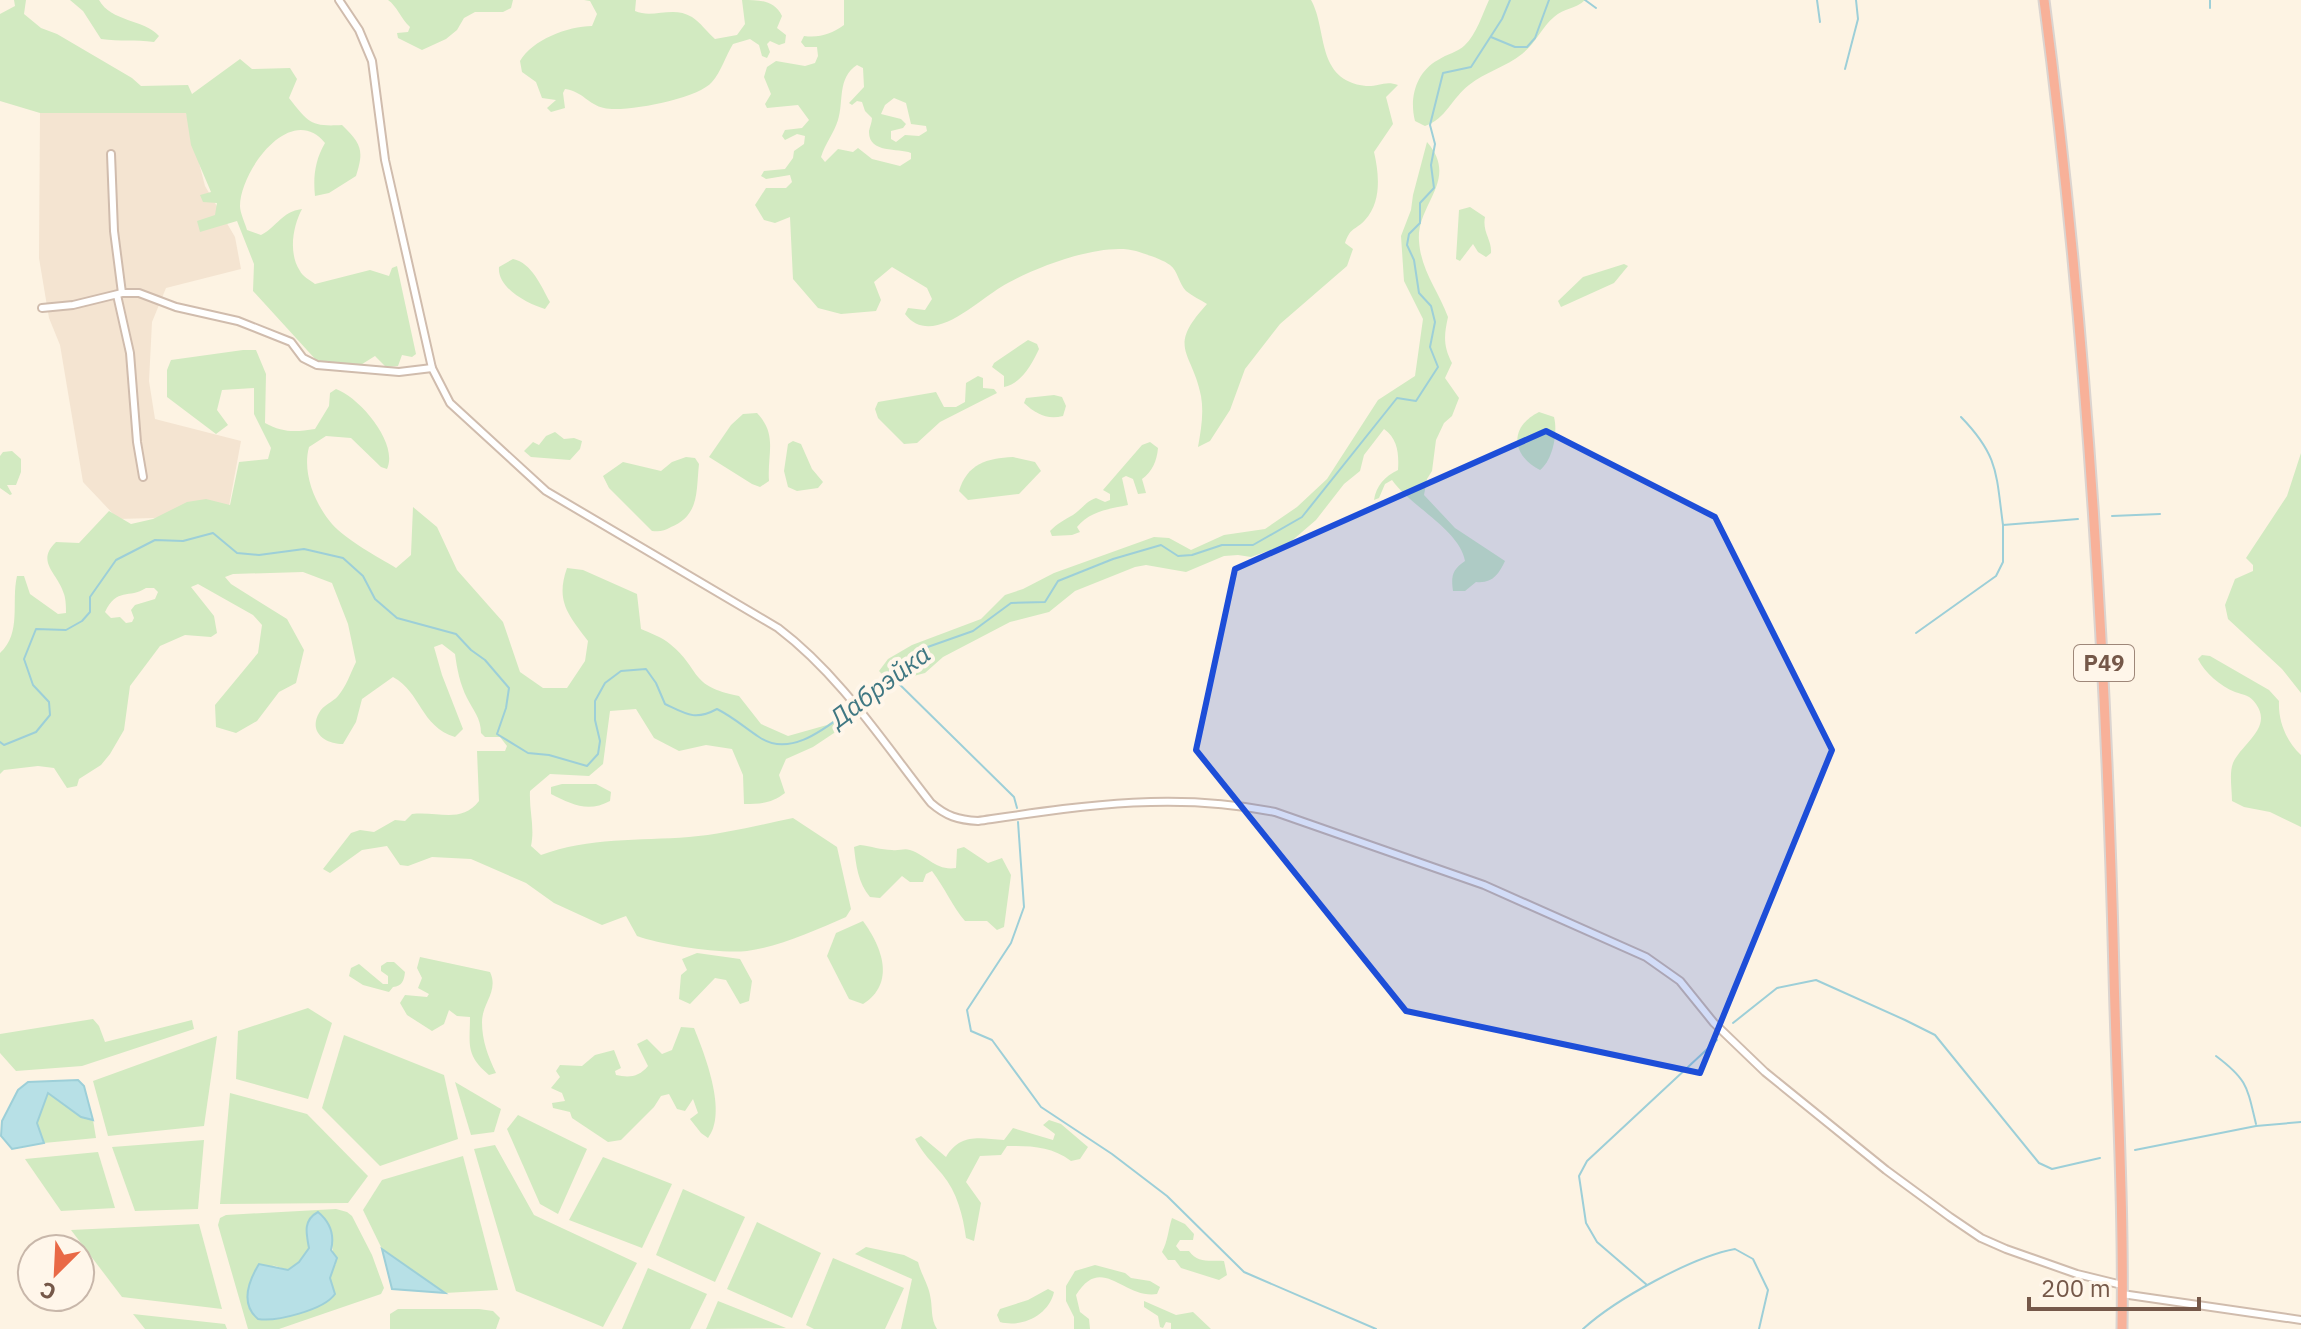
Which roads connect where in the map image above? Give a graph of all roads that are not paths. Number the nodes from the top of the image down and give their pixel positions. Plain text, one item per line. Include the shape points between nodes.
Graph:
1 (339, 0) edge
2 (2044, 0) edge
3 (111, 154) dead end
4 (120, 294) junction
5 (42, 308) dead end
6 (432, 368) junction
7 (143, 477) dead end
8 (2122, 1289) junction
9 (2301, 1320) edge
10 (2122, 1329) edge

1 - 6 street via 372,61 385,160
2 - 8 highway, Р49 via 2074,272 2100,596
3 - 4 street
4 - 5 street
4 - 6 street via 148,295 238,321 291,342 303,358 317,365 399,372
4 - 7 street
6 - 8 street via 450,403 546,491 804,647 942,813 978,821 1099,803 1240,805 1275,812 1484,885 1646,957 1680,981 1765,1072 1981,1238
8 - 9 street
8 - 10 highway, Р49

